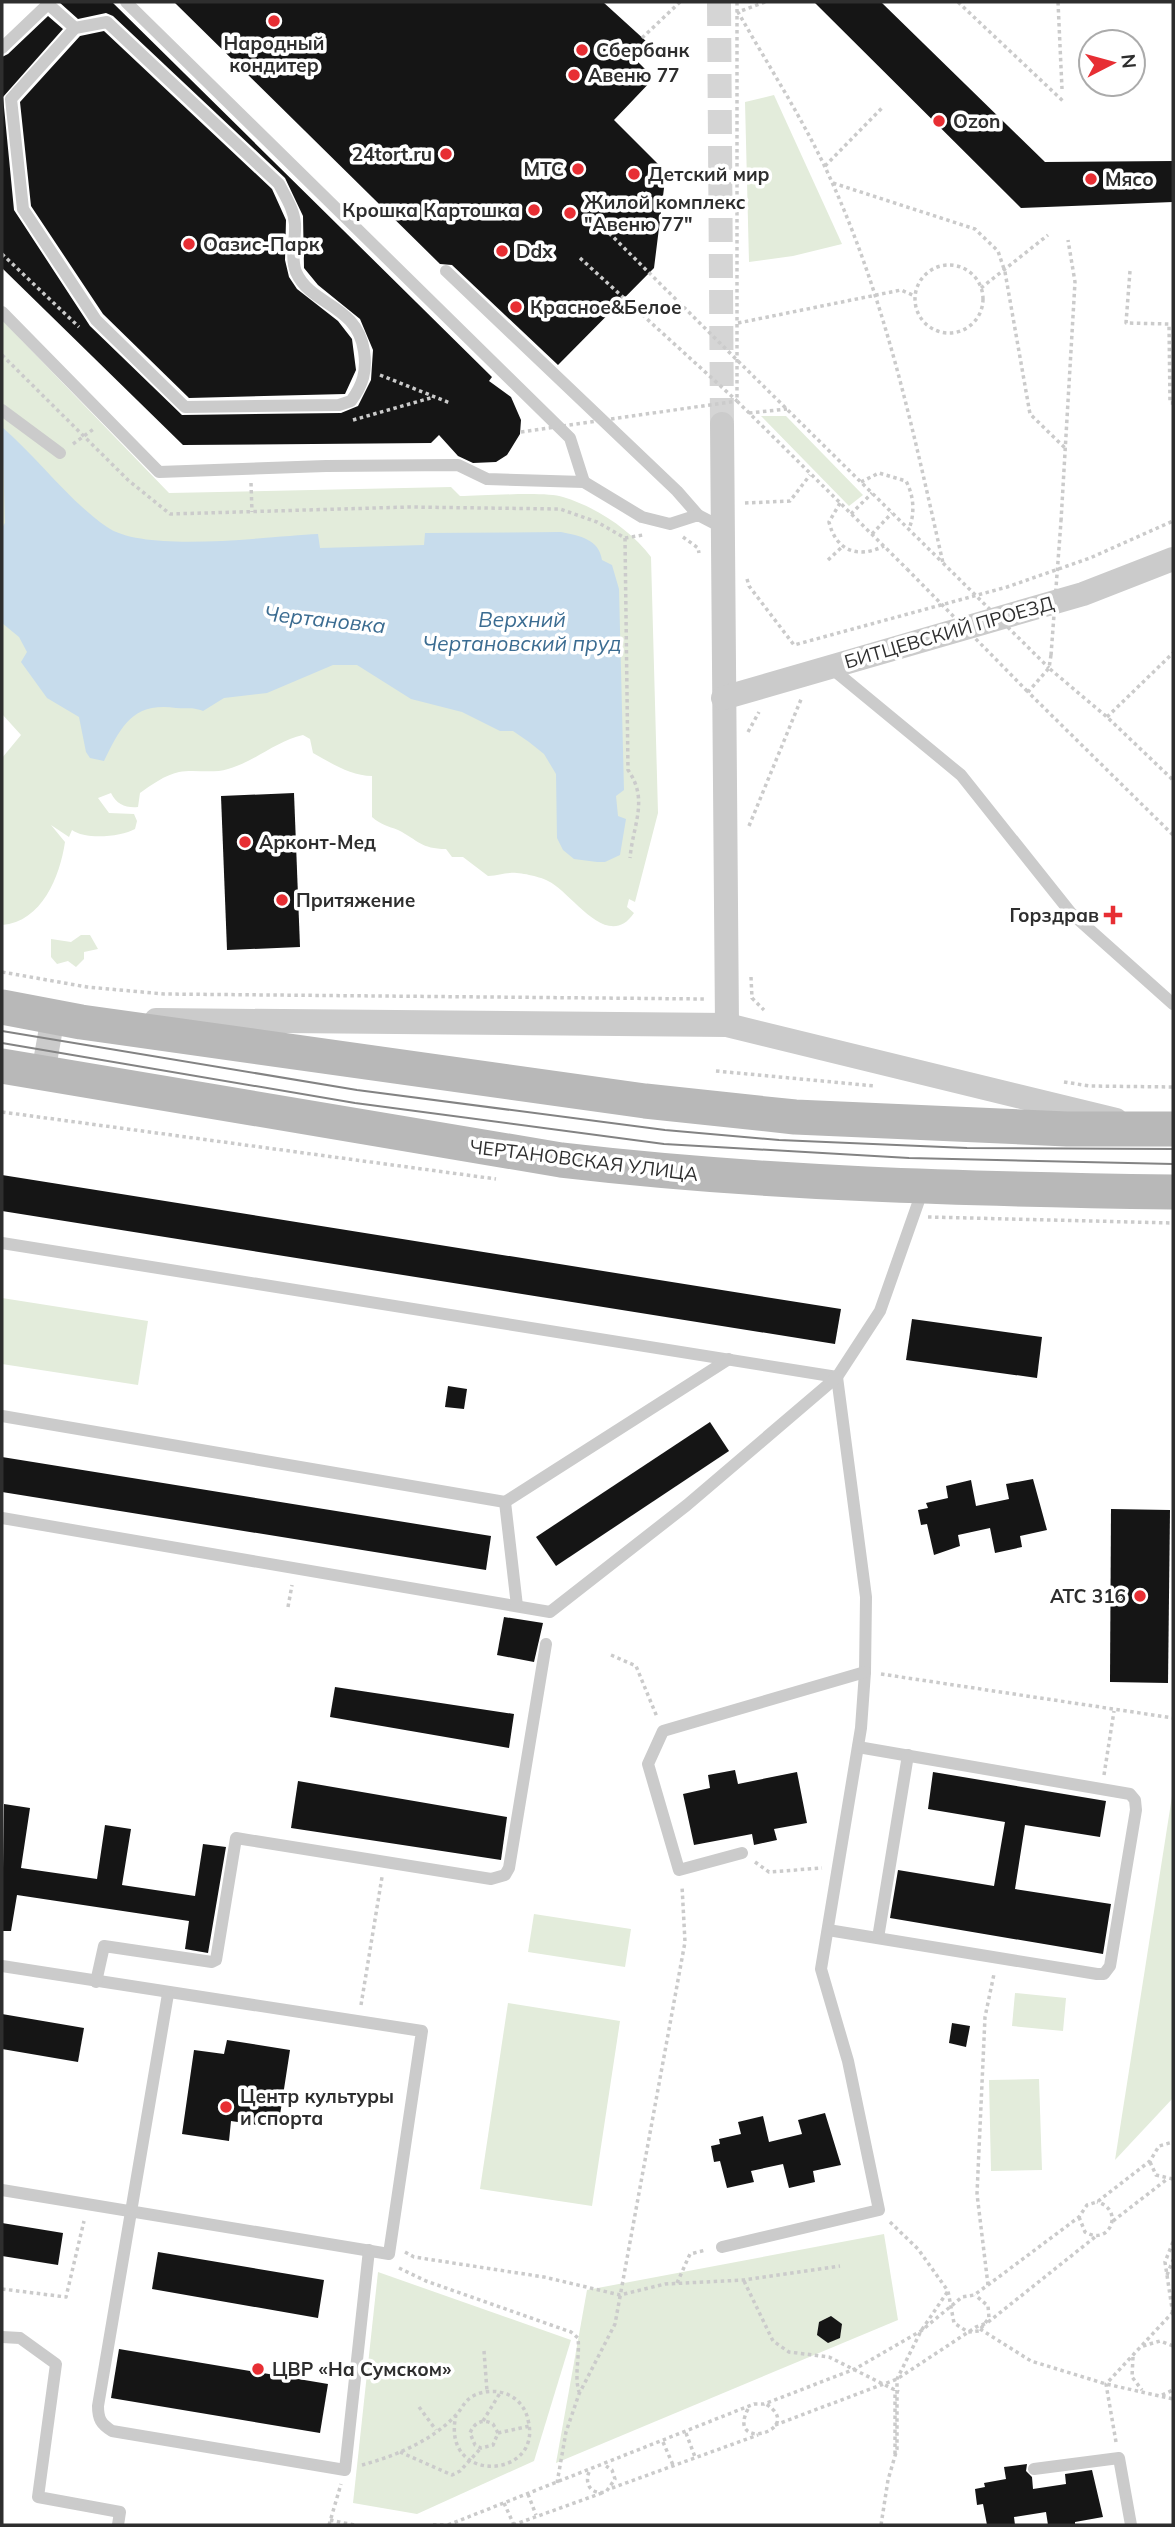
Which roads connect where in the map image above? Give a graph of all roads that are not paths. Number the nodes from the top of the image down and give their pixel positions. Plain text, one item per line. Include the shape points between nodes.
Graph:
1 (126, 2) edge
2 (75, 28) junction
3 (2, 48) edge
4 (446, 271) dead end
5 (2, 312) edge
6 (2, 410) edge
7 (722, 424) tunnel mouth
8 (60, 453) road end
9 (584, 482) junction
10 (698, 515) junction
11 (723, 528) junction
12 (1173, 559) edge
13 (830, 667) junction
14 (723, 698) junction
15 (1173, 1004) edge
16 (2, 1007) edge
17 (67, 1019) junction
18 (727, 1025) junction
19 (2, 1066) edge
20 (43, 1073) junction
21 (1162, 1129) edge
22 (923, 1189) junction
23 (1173, 1192) edge
24 (2, 1243) edge
25 (729, 1359) junction
26 (837, 1377) junction
27 (2, 1416) edge
28 (505, 1502) junction
29 (2, 1518) edge
30 (517, 1606) junction
31 (546, 1644) dead end
32 (864, 1672) junction
33 (858, 1747) junction
34 (908, 1755) junction
35 (742, 1853) road end
36 (828, 1930) junction
37 (878, 1938) junction
38 (2, 1966) edge
39 (96, 1982) junction
40 (168, 1994) junction
41 (2, 2190) edge
42 (130, 2210) junction
43 (722, 2247) road end
44 (369, 2250) junction
45 (2, 2337) edge
46 (1034, 2469) dead end
47 (118, 2525) edge
48 (1131, 2525) edge

1 - 9 lane via 570,438
2 - 2 lane via 11,99 23,209 96,320 185,407 339,405 351,401 367,370 362,335 345,313 313,291 296,272 295,225 279,184 117,28 107,22
2 - 3 lane via 48,4
4 - 10 lane
5 - 9 lane via 159,472 458,466 487,479
6 - 8 lane
7 - 11 street
9 - 10 lane via 642,517 674,526
10 - 11 lane
11 - 14 street
12 - 13 street, БИТЦЕВСКИЙ ПРОЕЗД via 1083,594
13 - 14 street, БИТЦЕВСКИЙ ПРОЕЗД
13 - 15 lane via 961,775 1071,913
14 - 18 street
16 - 17 main road
17 - 18 street
17 - 20 street
17 - 21 main road via 645,1101 795,1117 889,1124
18 - 21 street
19 - 20 main road, ЧЕРТАНОВСКАЯ УЛИЦА
20 - 22 main road, ЧЕРТАНОВСКАЯ УЛИЦА via 561,1160 698,1175
22 - 23 main road, ЧЕРТАНОВСКАЯ УЛИЦА
22 - 26 lane via 880,1311
24 - 25 lane
25 - 26 lane
25 - 28 lane
26 - 30 lane via 687,1505 550,1612
26 - 32 lane via 866,1597
27 - 28 lane
28 - 30 lane
29 - 30 lane
31 - 39 lane via 505,1875 491,1879 236,1838 216,1960 104,1946
32 - 33 lane
32 - 35 lane via 663,1731 648,1764 679,1870
33 - 34 lane
33 - 36 lane
34 - 37 lane
34 - 37 lane via 1124,1791 1135,1800 1108,1971 1097,1974
36 - 37 lane
36 - 43 lane via 821,1969 848,2061 879,2210
38 - 39 lane
39 - 40 lane
40 - 42 lane
40 - 44 lane via 422,2031 389,2249
41 - 42 lane
42 - 44 lane
42 - 44 lane via 98,2406 104,2426 345,2470
45 - 47 lane via 20,2338 56,2364 38,2497 120,2512
46 - 48 lane via 1119,2458

